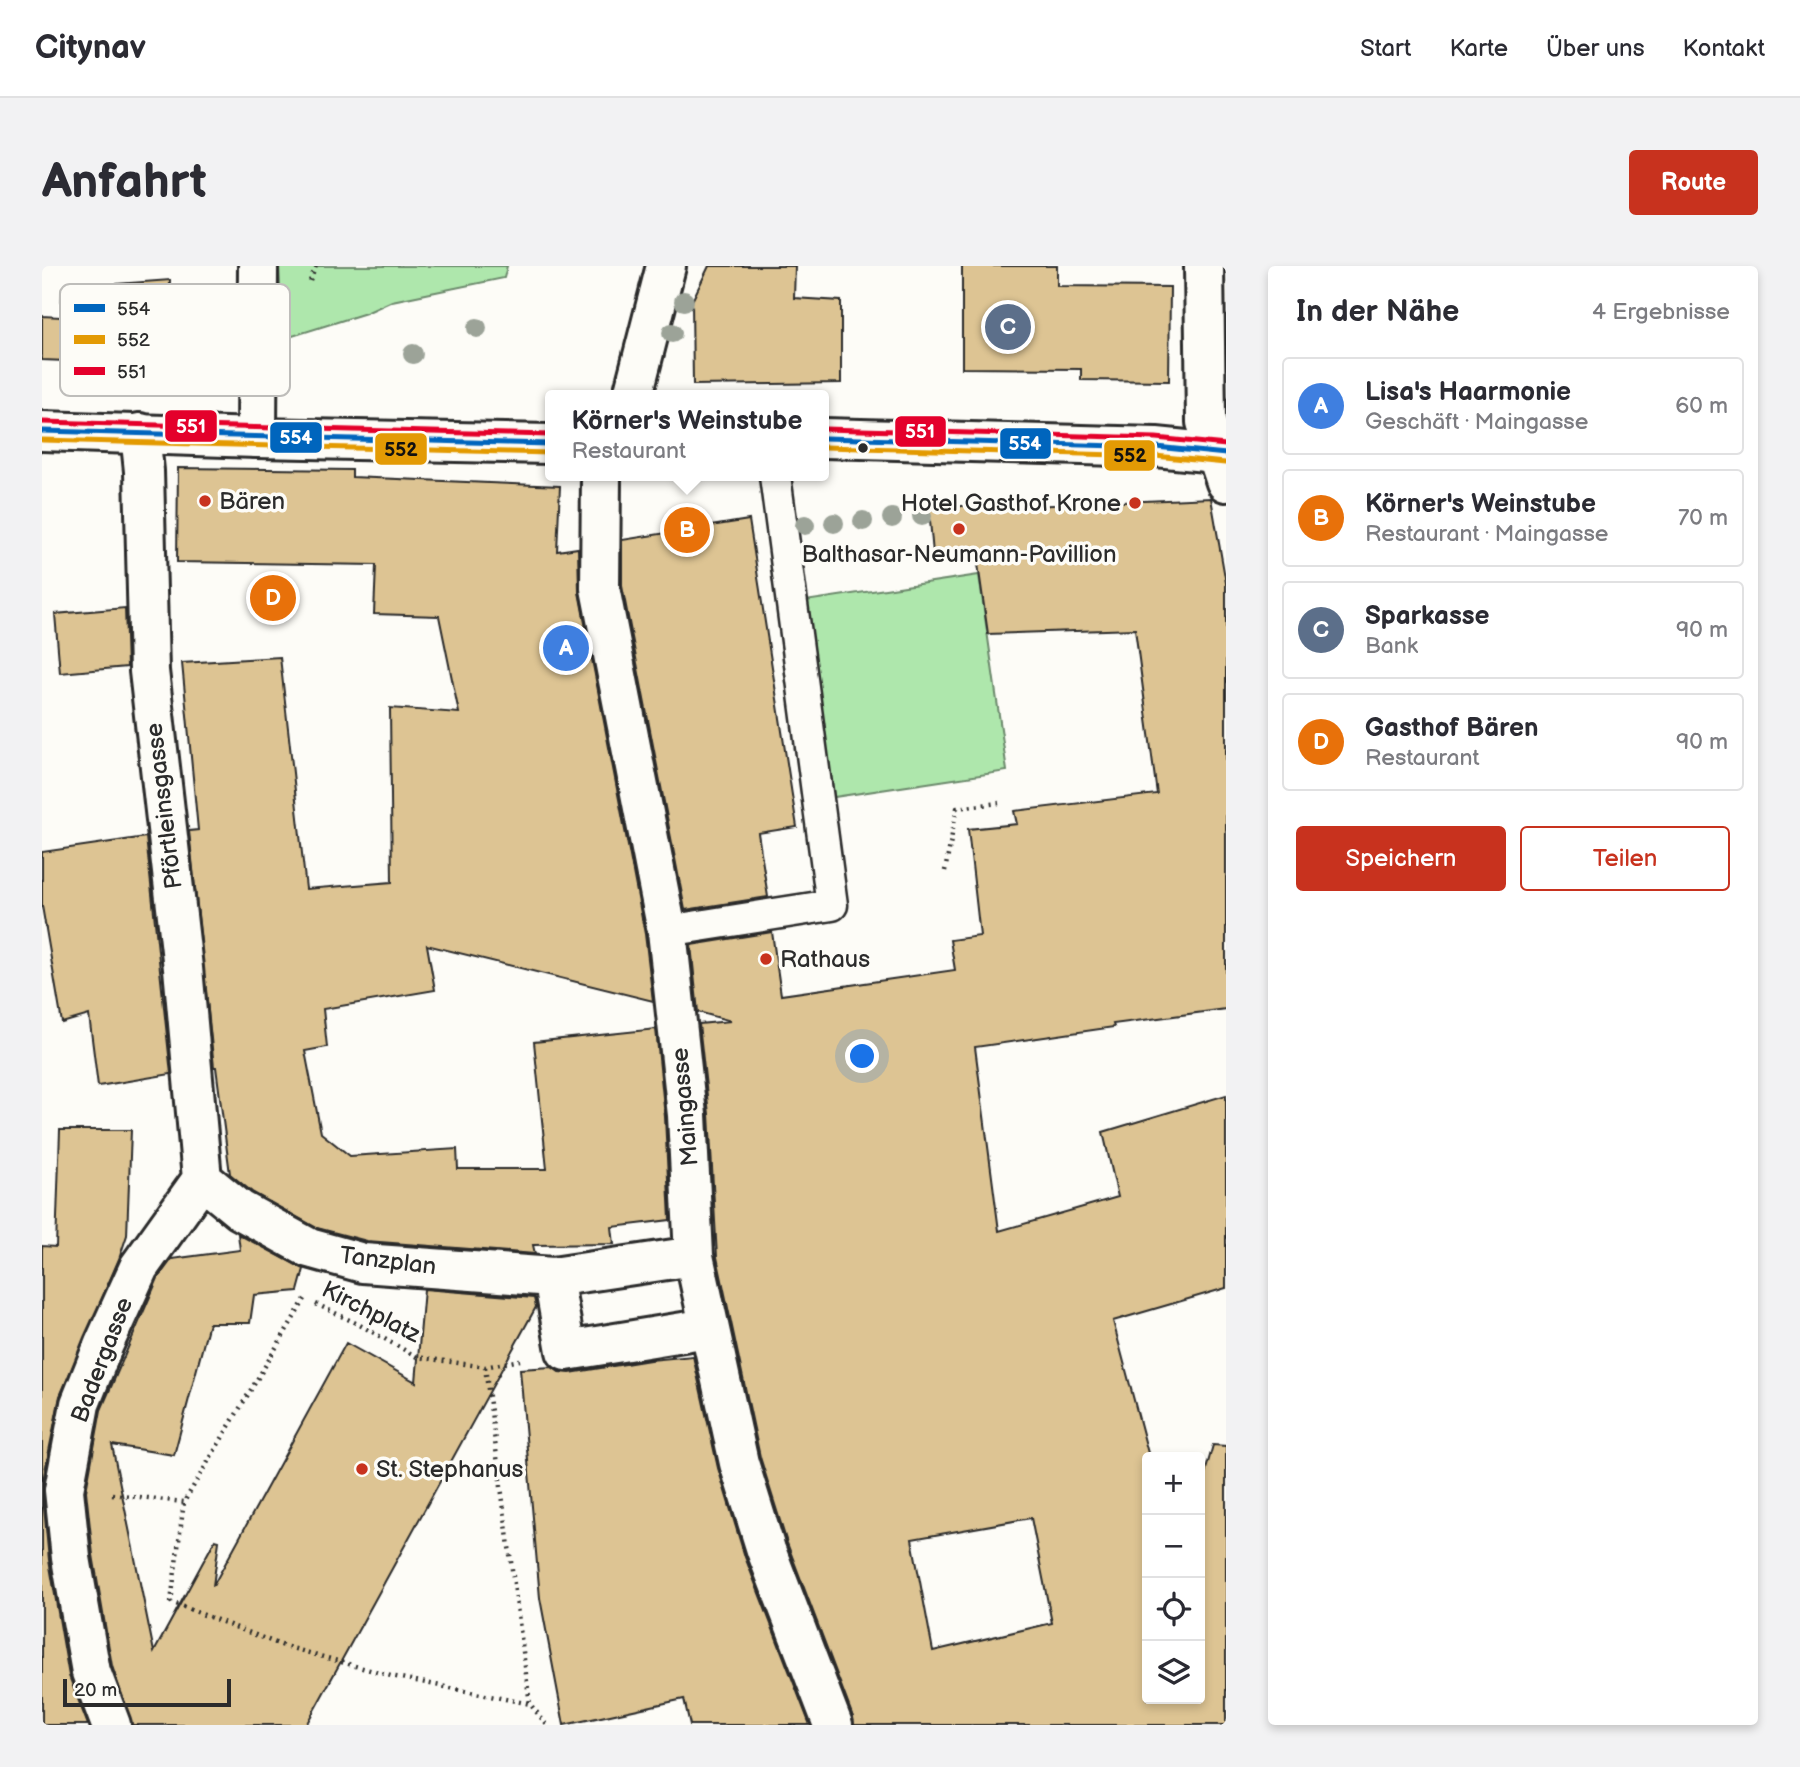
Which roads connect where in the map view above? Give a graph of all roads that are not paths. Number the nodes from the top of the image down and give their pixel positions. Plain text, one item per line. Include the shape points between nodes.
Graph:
1 (257, 266) edge
2 (666, 266) edge
3 (1204, 266) edge
4 (257, 284) edge
5 (634, 390) edge
6 (257, 396) edge
7 (42, 431) edge
8 (140, 433) junction
9 (257, 438) junction
10 (829, 438) edge
11 (545, 444) edge
12 (1222, 463) edge
13 (601, 481) edge
14 (776, 481) edge
15 (667, 931) junction
16 (202, 1179) junction
17 (694, 1256) junction
18 (553, 1276) junction
19 (708, 1328) junction
20 (111, 1725) edge
21 (833, 1725) edge

1 - 4 street
2 - 5 street
3 - 12 street via 1206,422
6 - 9 street
7 - 8 street
8 - 9 street
8 - 16 street, Pförtleinsgasse via 149,671
9 - 11 street
10 - 12 street via 1156,447
13 - 15 street, Maingasse via 600,587
14 - 15 lane via 832,905
15 - 17 street, Maingasse via 687,1115
16 - 18 street, Tanzplan via 240,1210 309,1248 363,1263
16 - 20 street, Badergasse via 139,1267 104,1344 80,1404 64,1490 91,1672
17 - 18 street, Tanzplan
17 - 19 street, Maingasse
18 - 19 street via 566,1351
19 - 21 street, Maingasse via 739,1463 766,1550

